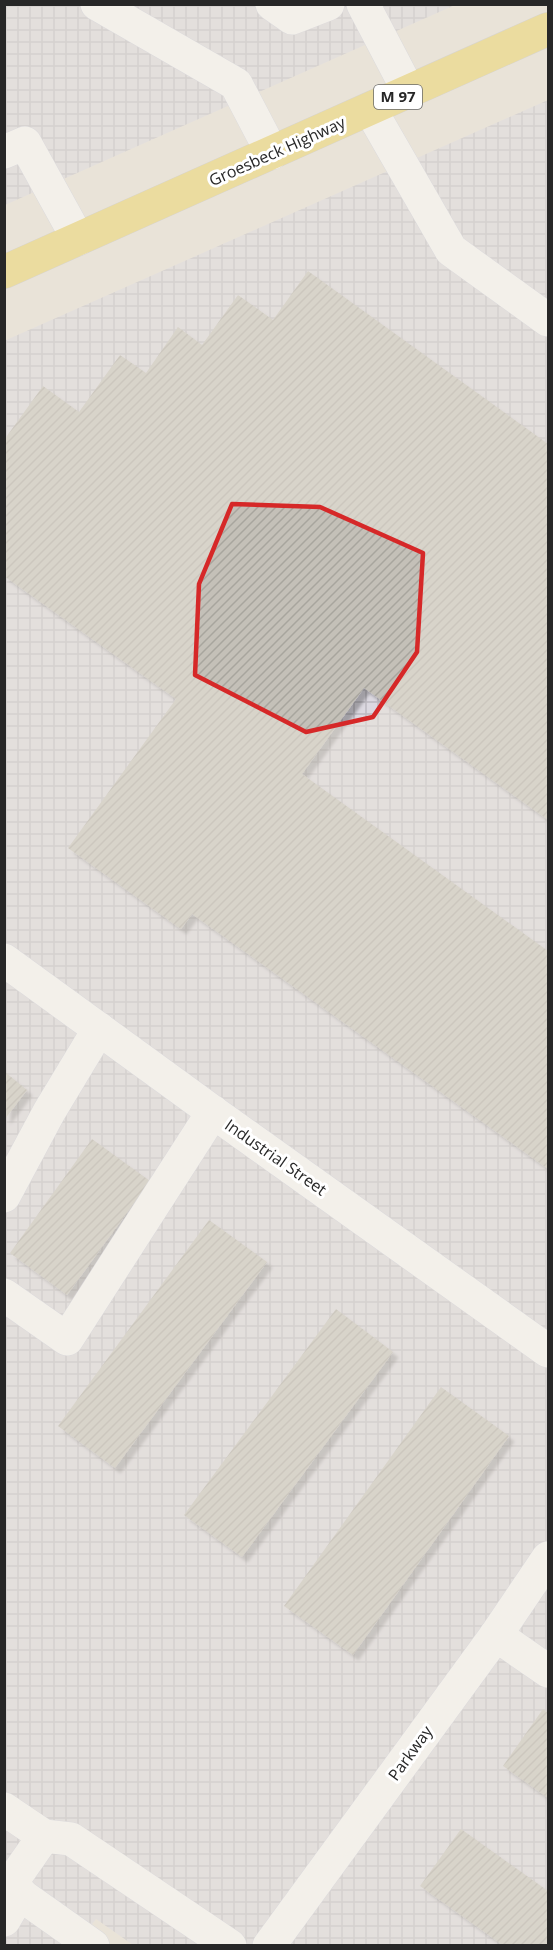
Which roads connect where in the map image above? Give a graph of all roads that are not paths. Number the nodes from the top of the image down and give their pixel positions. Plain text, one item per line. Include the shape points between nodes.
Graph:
1 (97, 4) edge
2 (272, 4) edge
3 (327, 4) edge
4 (363, 4) edge
5 (549, 29) edge
6 (410, 92) junction
7 (370, 110) junction
8 (4, 152) edge
9 (272, 153) junction
10 (78, 239) junction
11 (4, 272) edge
12 (549, 320) edge
13 (4, 960) edge
14 (99, 1029) junction
15 (213, 1112) junction
16 (4, 1196) edge
17 (4, 1295) edge
18 (549, 1351) edge
19 (549, 1558) edge
20 (496, 1635) junction
21 (549, 1671) edge
22 (4, 1809) edge
23 (44, 1836) junction
24 (10, 1896) edge
25 (93, 1946) edge
26 (230, 1946) edge
27 (269, 1946) edge

1 - 9 street via 236,84
2 - 3 street via 292,18
4 - 6 street
5 - 6 main road, Groesbeck Highway / M 97
6 - 7 main road, Groesbeck Highway / M 97
7 - 9 main road, Groesbeck Highway / M 97
7 - 12 street via 451,250
8 - 10 street via 25,142
9 - 10 main road, Groesbeck Highway / M 97
10 - 11 main road, Groesbeck Highway / M 97
13 - 14 street, Industrial Street
14 - 15 street, Industrial Street
14 - 16 street
15 - 17 street via 67,1339
15 - 18 street, Industrial Street
19 - 20 street, Parkway
20 - 21 street
20 - 27 street, Parkway
22 - 23 street
23 - 24 street
23 - 26 street via 71,1839
24 - 25 street

